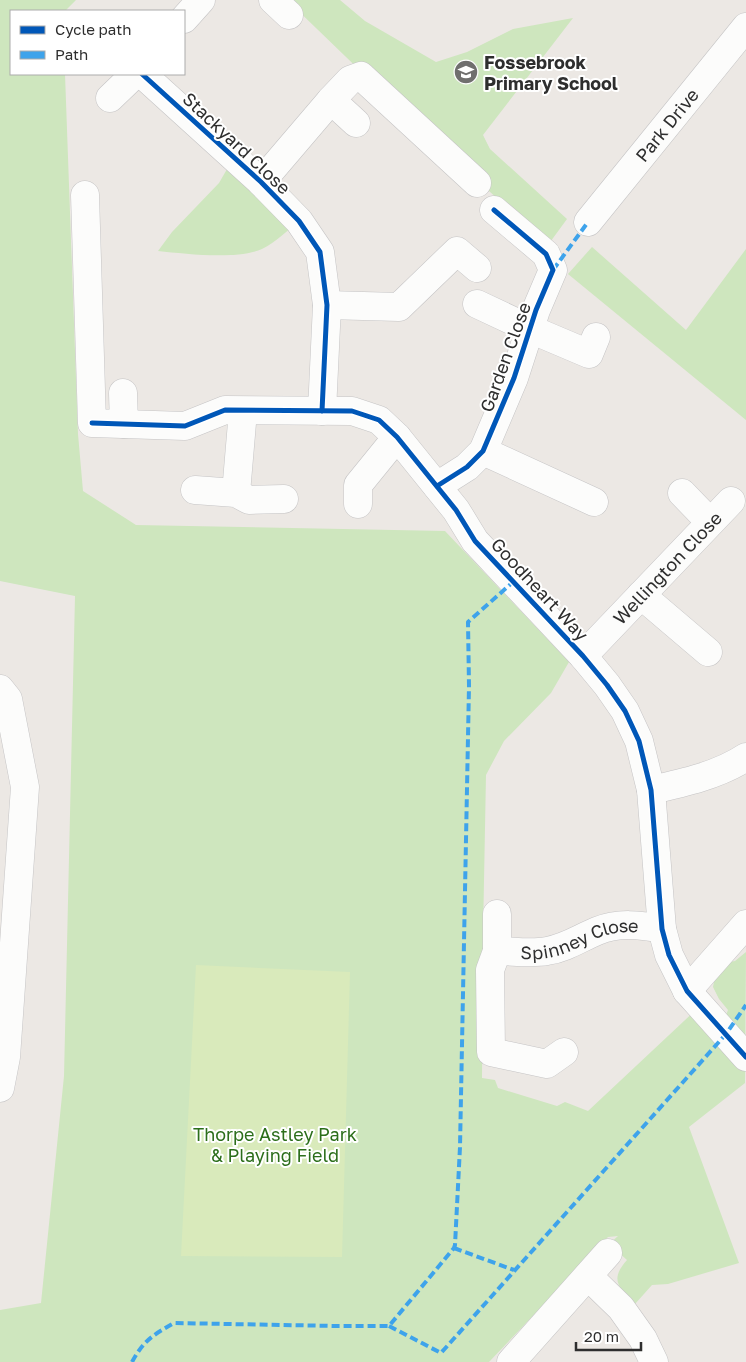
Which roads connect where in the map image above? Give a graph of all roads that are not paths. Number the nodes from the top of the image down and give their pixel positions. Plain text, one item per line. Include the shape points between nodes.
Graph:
1 (201, 0) edge
2 (185, 18) edge
3 (746, 27) edge
4 (134, 75) edge
5 (143, 75) edge
6 (110, 98) dead end
7 (331, 100) junction
8 (356, 123) dead end
9 (261, 182) junction
10 (477, 183) dead end
11 (85, 195) dead end
12 (494, 210) dead end
13 (588, 222) dead end
14 (478, 268) dead end
15 (511, 299) dead end
16 (477, 304) dead end
17 (327, 305) junction
18 (533, 320) junction
19 (596, 337) dead end
20 (123, 393) dead end
21 (243, 411) junction
22 (322, 411) junction
23 (124, 424) junction
24 (398, 437) junction
25 (483, 451) junction
26 (437, 486) junction
27 (195, 490) dead end
28 (682, 493) dead end
29 (284, 499) dead end
30 (731, 501) dead end
31 (594, 502) dead end
32 (244, 504) junction
33 (358, 504) dead end
34 (710, 522) junction
35 (641, 595) junction
36 (708, 652) dead end
37 (583, 656) junction
38 (0, 689) edge
39 (746, 757) edge
40 (651, 790) junction
41 (497, 914) dead end
42 (746, 924) edge
43 (662, 929) junction
44 (497, 951) junction
45 (687, 991) junction
46 (564, 1052) dead end
47 (746, 1057) edge
48 (0, 1088) edge
49 (608, 1253) dead end
50 (588, 1276) junction
51 (511, 1362) edge
52 (654, 1362) edge

1 - 2 street
3 - 13 street, Park Drive
4 - 6 street
5 - 9 street, Stackyard Close
7 - 8 street
7 - 9 street
7 - 10 street via 350,80 361,76
9 - 17 street, Stackyard Close via 299,221 320,252
11 - 23 street, Goodheart Way via 92,423
12 - 18 street, Garden Close via 546,254 553,270
14 - 17 street via 457,251 398,307
15 - 18 street
16 - 18 street
17 - 22 street, Stackyard Close
18 - 19 street via 589,354
18 - 25 street, Garden Close via 514,378
20 - 23 street
21 - 22 street, Goodheart Way
21 - 23 street, Goodheart Way via 225,410 185,426
21 - 32 street
22 - 24 street, Goodheart Way via 352,411 379,420
24 - 26 street, Goodheart Way
24 - 33 street via 358,485
25 - 26 street, Garden Close via 467,467
25 - 31 street
26 - 37 street, Goodheart Way via 476,541
27 - 32 street
28 - 34 street
29 - 32 street
30 - 34 street, Wellington Close
34 - 35 street, Wellington Close
35 - 36 street
35 - 37 street, Wellington Close
37 - 40 street, Goodheart Way via 625,711 639,741
38 - 48 street via 8,699 25,787 6,1058
39 - 40 street via 682,783
40 - 43 street, Goodheart Way
41 - 44 street, Spinney Close
42 - 45 street
43 - 44 street, Spinney Close via 634,924 616,926 546,952
43 - 45 street, Goodheart Way via 669,955
44 - 46 street, Spinney Close via 490,970 491,1052 547,1064
45 - 47 street, Goodheart Way
49 - 50 street
50 - 51 street
50 - 52 street via 621,1308 643,1339

